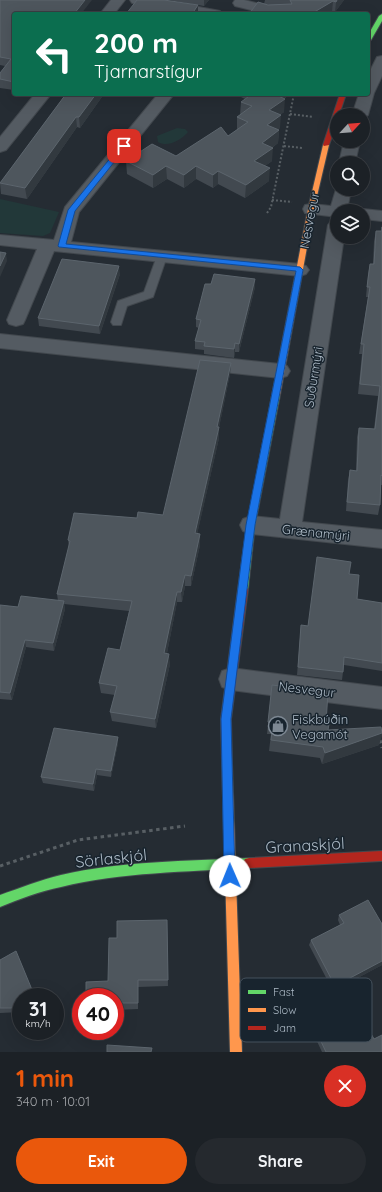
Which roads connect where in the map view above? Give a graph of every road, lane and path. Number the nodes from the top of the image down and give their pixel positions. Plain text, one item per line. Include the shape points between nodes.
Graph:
1 (118, 0) edge
2 (137, 0) edge
3 (238, 6) edge
4 (109, 12) edge
5 (204, 12) edge
6 (272, 12) edge
7 (380, 22) edge
8 (370, 37) edge
9 (382, 60) edge
10 (370, 87) edge
11 (41, 96) edge
12 (164, 96) edge
13 (294, 96) edge
14 (342, 96) edge
15 (366, 96) edge
16 (362, 108) edge
17 (290, 114) junction
18 (316, 117) dead end
19 (284, 146) junction
20 (0, 147) edge
21 (305, 148) dead end
22 (272, 200) junction
23 (293, 202) dead end
24 (311, 209) junction
25 (330, 210) edge
26 (267, 213) dead end
27 (370, 215) edge
28 (382, 216) edge
29 (0, 240) edge
30 (334, 244) edge
31 (55, 245) junction
32 (162, 256) junction
33 (300, 270) junction
34 (16, 320) dead end
35 (117, 322) dead end
36 (0, 341) edge
37 (280, 370) junction
38 (251, 525) junction
39 (290, 528) junction
40 (382, 539) edge
41 (231, 680) junction
42 (382, 698) edge
43 (380, 743) edge
44 (382, 748) edge
45 (185, 826) dead end
46 (382, 856) edge
47 (229, 864) junction
48 (0, 866) edge
49 (0, 901) edge
50 (236, 1052) edge

1 - 4 street
2 - 5 street
3 - 6 street
7 - 8 street
9 - 10 street
11 - 20 street
12 - 31 street via 71,210
13 - 17 path
14 - 24 street, Nesvegur via 323,153
15 - 16 street
17 - 18 path
17 - 19 path
19 - 21 path
19 - 22 path
22 - 23 path
22 - 26 path
24 - 25 street
24 - 33 street, Nesvegur
27 - 28 street
29 - 31 street
30 - 39 street, Suðurmýri
31 - 32 street
31 - 34 street
32 - 33 street
32 - 35 lane via 149,294 122,304
33 - 37 street, Nesvegur
36 - 37 street
37 - 38 street, Nesvegur
38 - 39 street, Grænamýri
38 - 41 street, Nesvegur
39 - 40 street, Grænamýri
41 - 42 street, Nesvegur
41 - 47 street, Nesvegur via 226,719
43 - 44 path
45 - 48 path via 78,840
46 - 47 street, Granaskjól
47 - 49 street, Sörlaskjól via 83,874 48,882
47 - 50 street, Nesvegur

